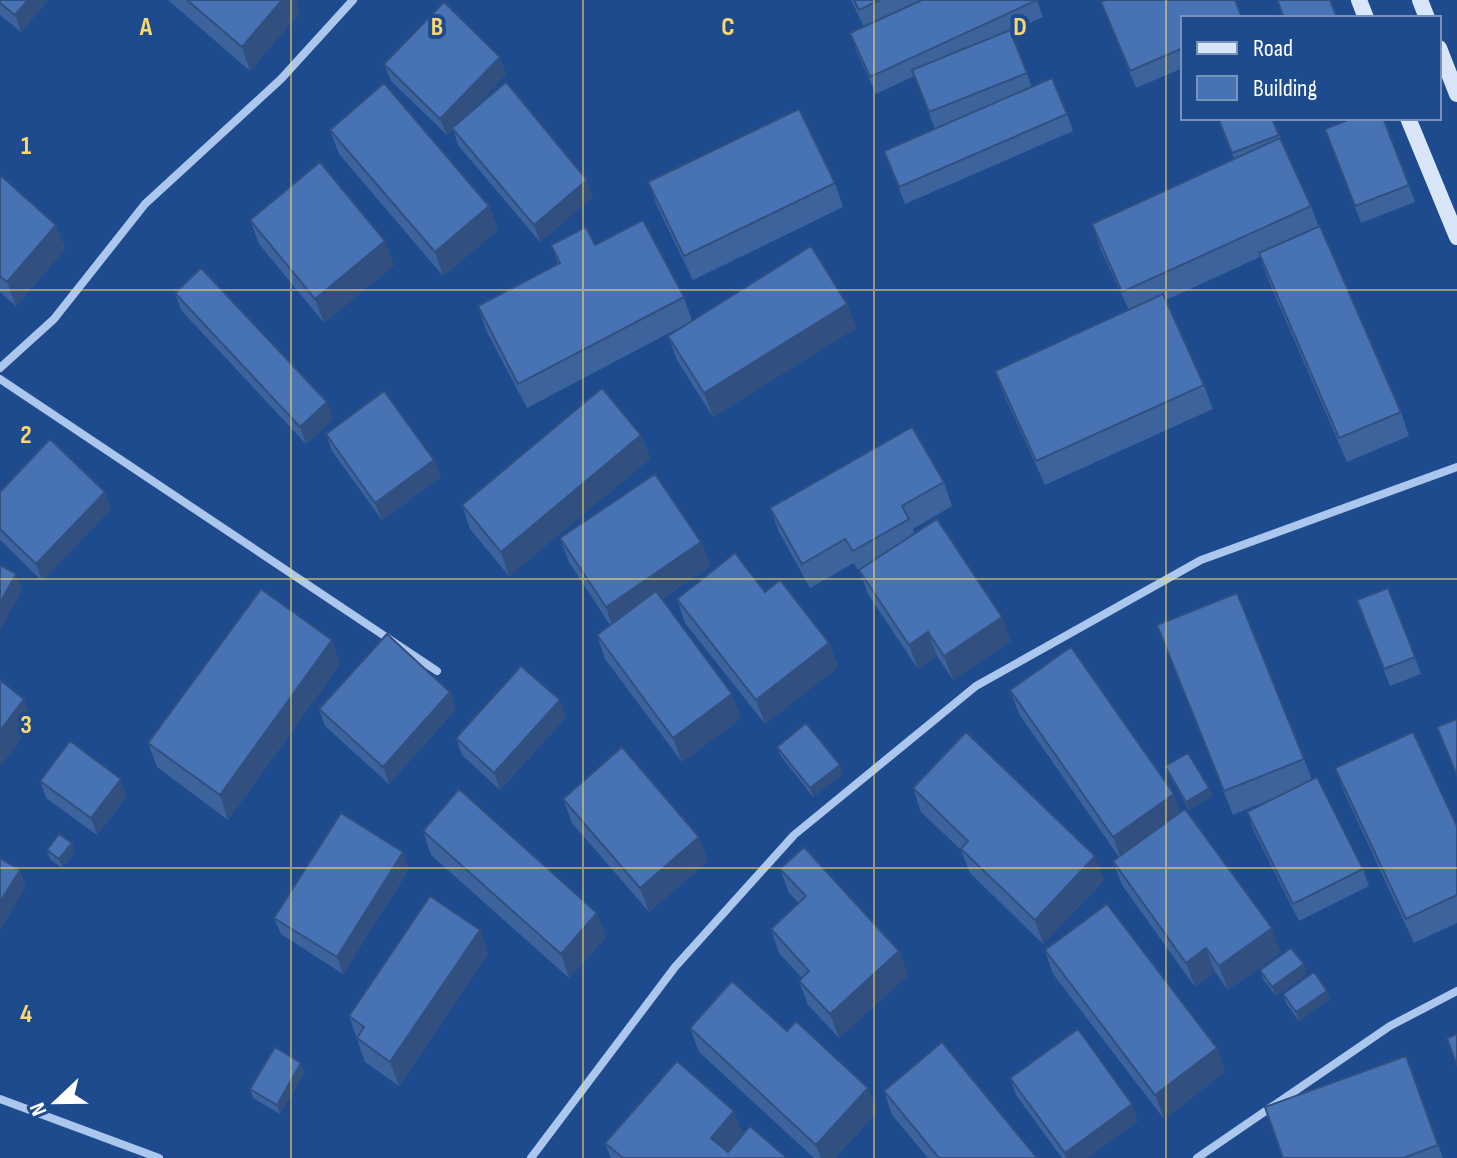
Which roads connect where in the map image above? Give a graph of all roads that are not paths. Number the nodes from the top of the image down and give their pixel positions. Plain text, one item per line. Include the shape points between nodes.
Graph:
1 (353, 0) edge
2 (1441, 53) edge
3 (1457, 94) edge
4 (1409, 120) edge
5 (1457, 237) edge
6 (0, 368) edge
7 (0, 379) edge
8 (1457, 467) edge
9 (437, 671) dead end
10 (1457, 991) edge
11 (0, 1099) edge
12 (159, 1158) edge
13 (531, 1158) edge
14 (1197, 1158) edge

1 - 6 street via 281,79 145,204 54,319
2 - 3 main road
4 - 5 main road
7 - 9 street
8 - 13 street via 1201,560 976,686 794,835 675,967
10 - 14 street via 1390,1026
11 - 12 street

